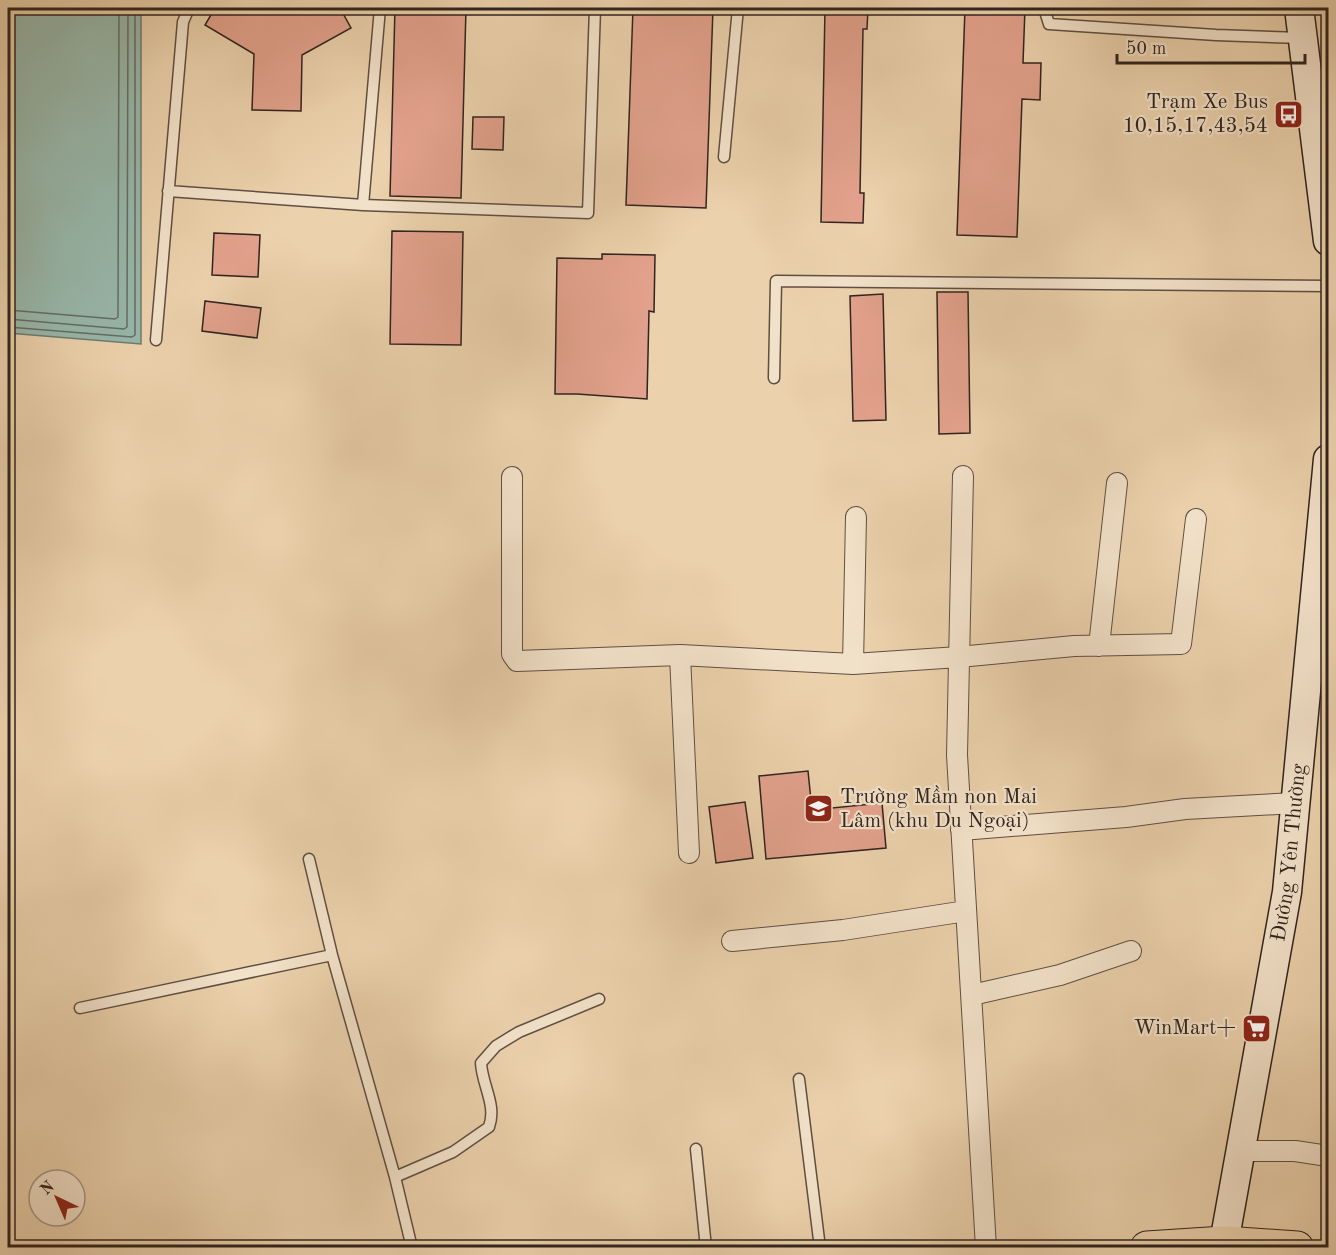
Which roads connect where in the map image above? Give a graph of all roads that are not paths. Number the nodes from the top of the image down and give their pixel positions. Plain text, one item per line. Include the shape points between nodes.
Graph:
1 (189, 8) edge
2 (380, 8) edge
3 (595, 8) edge
4 (738, 8) edge
5 (1044, 8) edge
6 (1299, 8) edge
7 (1303, 38) junction
8 (724, 157) dead end
9 (168, 191) junction
10 (363, 206) junction
11 (1329, 242) edge
12 (1329, 286) edge
13 (156, 340) dead end
14 (774, 378) dead end
15 (1329, 459) edge
16 (512, 477) dead end
17 (963, 477) dead end
18 (1116, 483) dead end
19 (856, 518) dead end
20 (1196, 519) dead end
21 (1099, 645) junction
22 (680, 655) junction
23 (959, 657) junction
24 (853, 664) junction
25 (1295, 803) junction
26 (961, 830) junction
27 (689, 854) dead end
28 (309, 859) dead end
29 (966, 911) junction
30 (732, 941) dead end
31 (1131, 951) dead end
32 (332, 955) junction
33 (972, 994) junction
34 (599, 999) dead end
35 (80, 1008) dead end
36 (799, 1078) dead end
37 (696, 1149) dead end
38 (1240, 1151) junction
39 (1329, 1156) edge
40 (395, 1177) junction
41 (1224, 1243) junction
42 (412, 1248) edge
43 (706, 1248) edge
44 (820, 1248) edge
45 (986, 1248) edge
46 (1147, 1248) edge
47 (1297, 1248) edge

1 - 9 lane via 183,22
2 - 10 lane
3 - 10 lane via 588,213
4 - 8 lane
5 - 7 lane via 1049,24
6 - 7 main road
7 - 11 main road
9 - 10 lane
9 - 13 lane
12 - 14 lane via 776,281
15 - 25 main road, Đường Yên Thường
16 - 22 street via 512,654 517,661
17 - 23 street
18 - 21 street
19 - 24 street
20 - 21 street via 1181,644
21 - 23 street
22 - 24 street
22 - 27 street
23 - 24 street
23 - 26 street via 957,755
25 - 26 street
25 - 38 main road, Đường Yên Thường via 1287,892
26 - 29 street
28 - 32 lane
29 - 30 street via 843,930
29 - 33 street
31 - 33 street via 1060,975
32 - 35 lane
32 - 40 lane
33 - 45 street
34 - 40 lane via 519,1032 496,1046 481,1063 492,1107 489,1127 453,1152
36 - 44 lane
37 - 43 lane
38 - 39 street via 1295,1151
38 - 41 main road, Đường Yên Thường
40 - 42 lane
41 - 46 highway
41 - 47 highway

